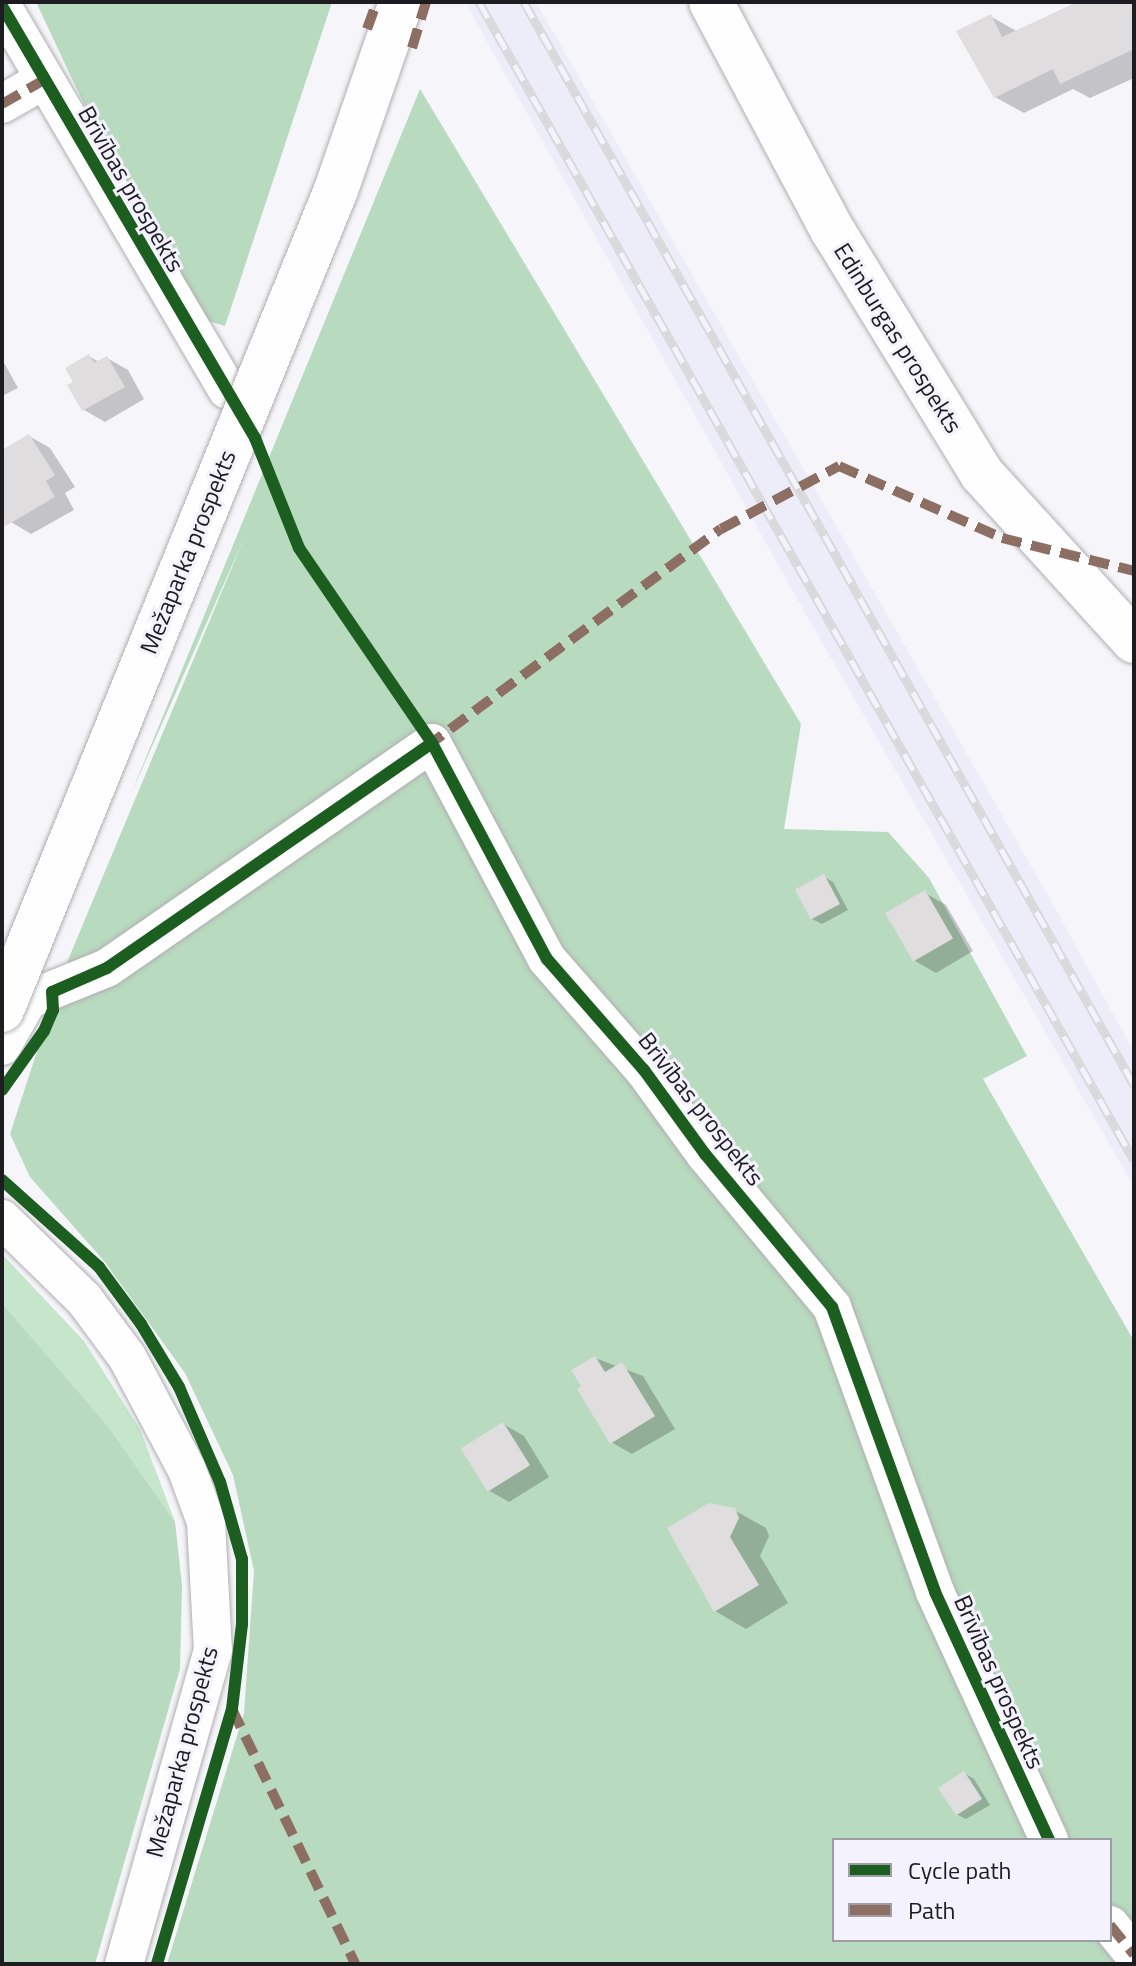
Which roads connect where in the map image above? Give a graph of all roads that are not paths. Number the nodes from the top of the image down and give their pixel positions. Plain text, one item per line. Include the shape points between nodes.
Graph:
1 (401, 2) edge
2 (711, 2) edge
3 (2, 6) edge
4 (42, 81) junction
5 (2, 104) edge
6 (227, 390) dead end
7 (1134, 641) edge
8 (21, 1002) edge
9 (2, 1046) edge
10 (2, 1219) edge
11 (1048, 1838) edge
12 (1112, 1928) edge
13 (1134, 1955) edge
14 (124, 1964) edge

1 - 8 main road, Mežaparka prospekts, bridge via 336,190
2 - 7 main road, Edinburgas prospekts via 833,231 982,474
3 - 4 street, Brīvības prospekts
4 - 5 street
4 - 6 street, Brīvības prospekts
8 - 9 street
8 - 11 street, Brīvības prospekts via 107,968 432,743 547,959 644,1070 705,1154 832,1307 935,1592
10 - 14 street, Mežaparka prospekts via 84,1299 127,1357 187,1470 206,1522 213,1650
12 - 13 street

